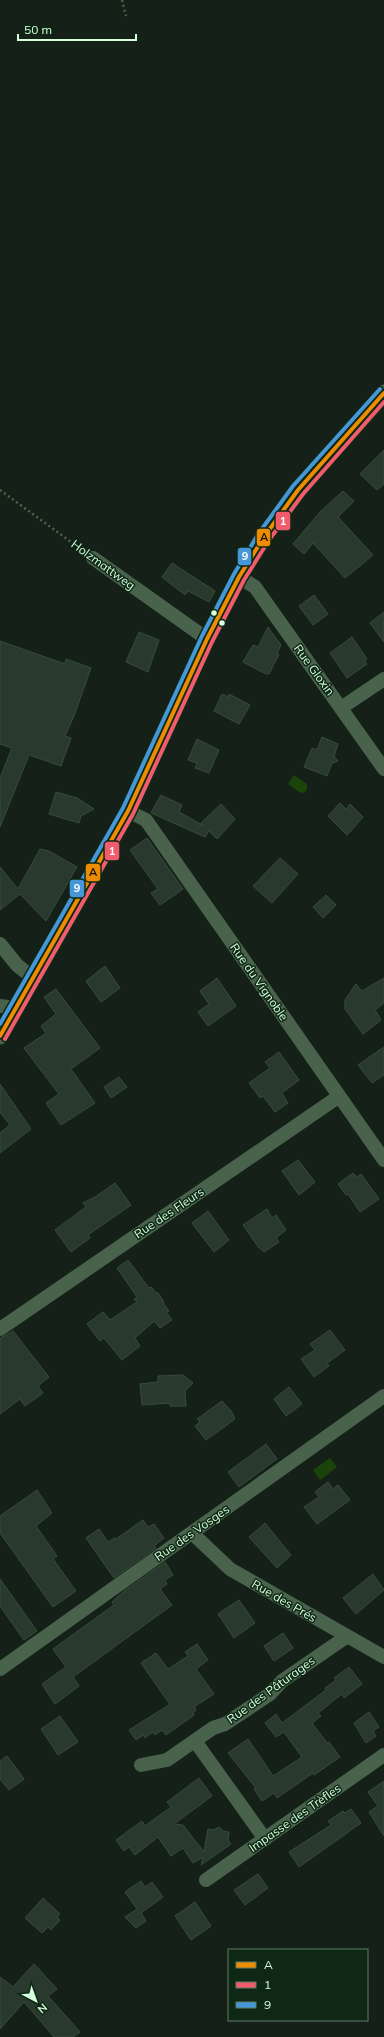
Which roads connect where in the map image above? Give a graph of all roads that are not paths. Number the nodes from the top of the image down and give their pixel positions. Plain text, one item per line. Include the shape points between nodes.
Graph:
1 (383, 395) edge
2 (94, 558) road end
3 (239, 577) junction
4 (207, 639) junction
5 (384, 679) edge
6 (341, 708) junction
7 (384, 769) edge
8 (128, 811) junction
9 (0, 944) edge
10 (33, 978) junction
11 (8, 1007) edge
12 (0, 1036) edge
13 (338, 1097) junction
14 (384, 1160) edge
15 (0, 1329) edge
16 (384, 1396) edge
17 (192, 1533) junction
18 (346, 1636) junction
19 (384, 1657) edge
20 (0, 1669) edge
21 (195, 1741) junction
22 (384, 1755) edge
23 (141, 1764) dead end
24 (266, 1839) junction
25 (206, 1880) dead end

1 - 3 street via 298,490
2 - 4 street, Holzmattweg
3 - 4 street
3 - 6 street, Rue Gloxin via 255,587
4 - 8 street
5 - 6 street
6 - 7 street, Rue Gloxin
8 - 10 street
8 - 13 street, Rue du Vignoble via 146,820
9 - 10 street via 17,965
10 - 11 street
11 - 12 street
13 - 14 street, Rue du Vignoble
13 - 15 street, Rue des Fleurs
16 - 17 street, Rue des Vosges
17 - 18 street, Rue des Prés via 230,1569
17 - 20 street, Rue des Vosges
18 - 19 street, Rue des Prés
18 - 21 street, Rue des Pâturages via 282,1681 270,1694
21 - 23 street, Rue des Pâturages via 167,1760
21 - 24 street
22 - 24 street, Impasse des Trèfles
24 - 25 street, Impasse des Trèfles

